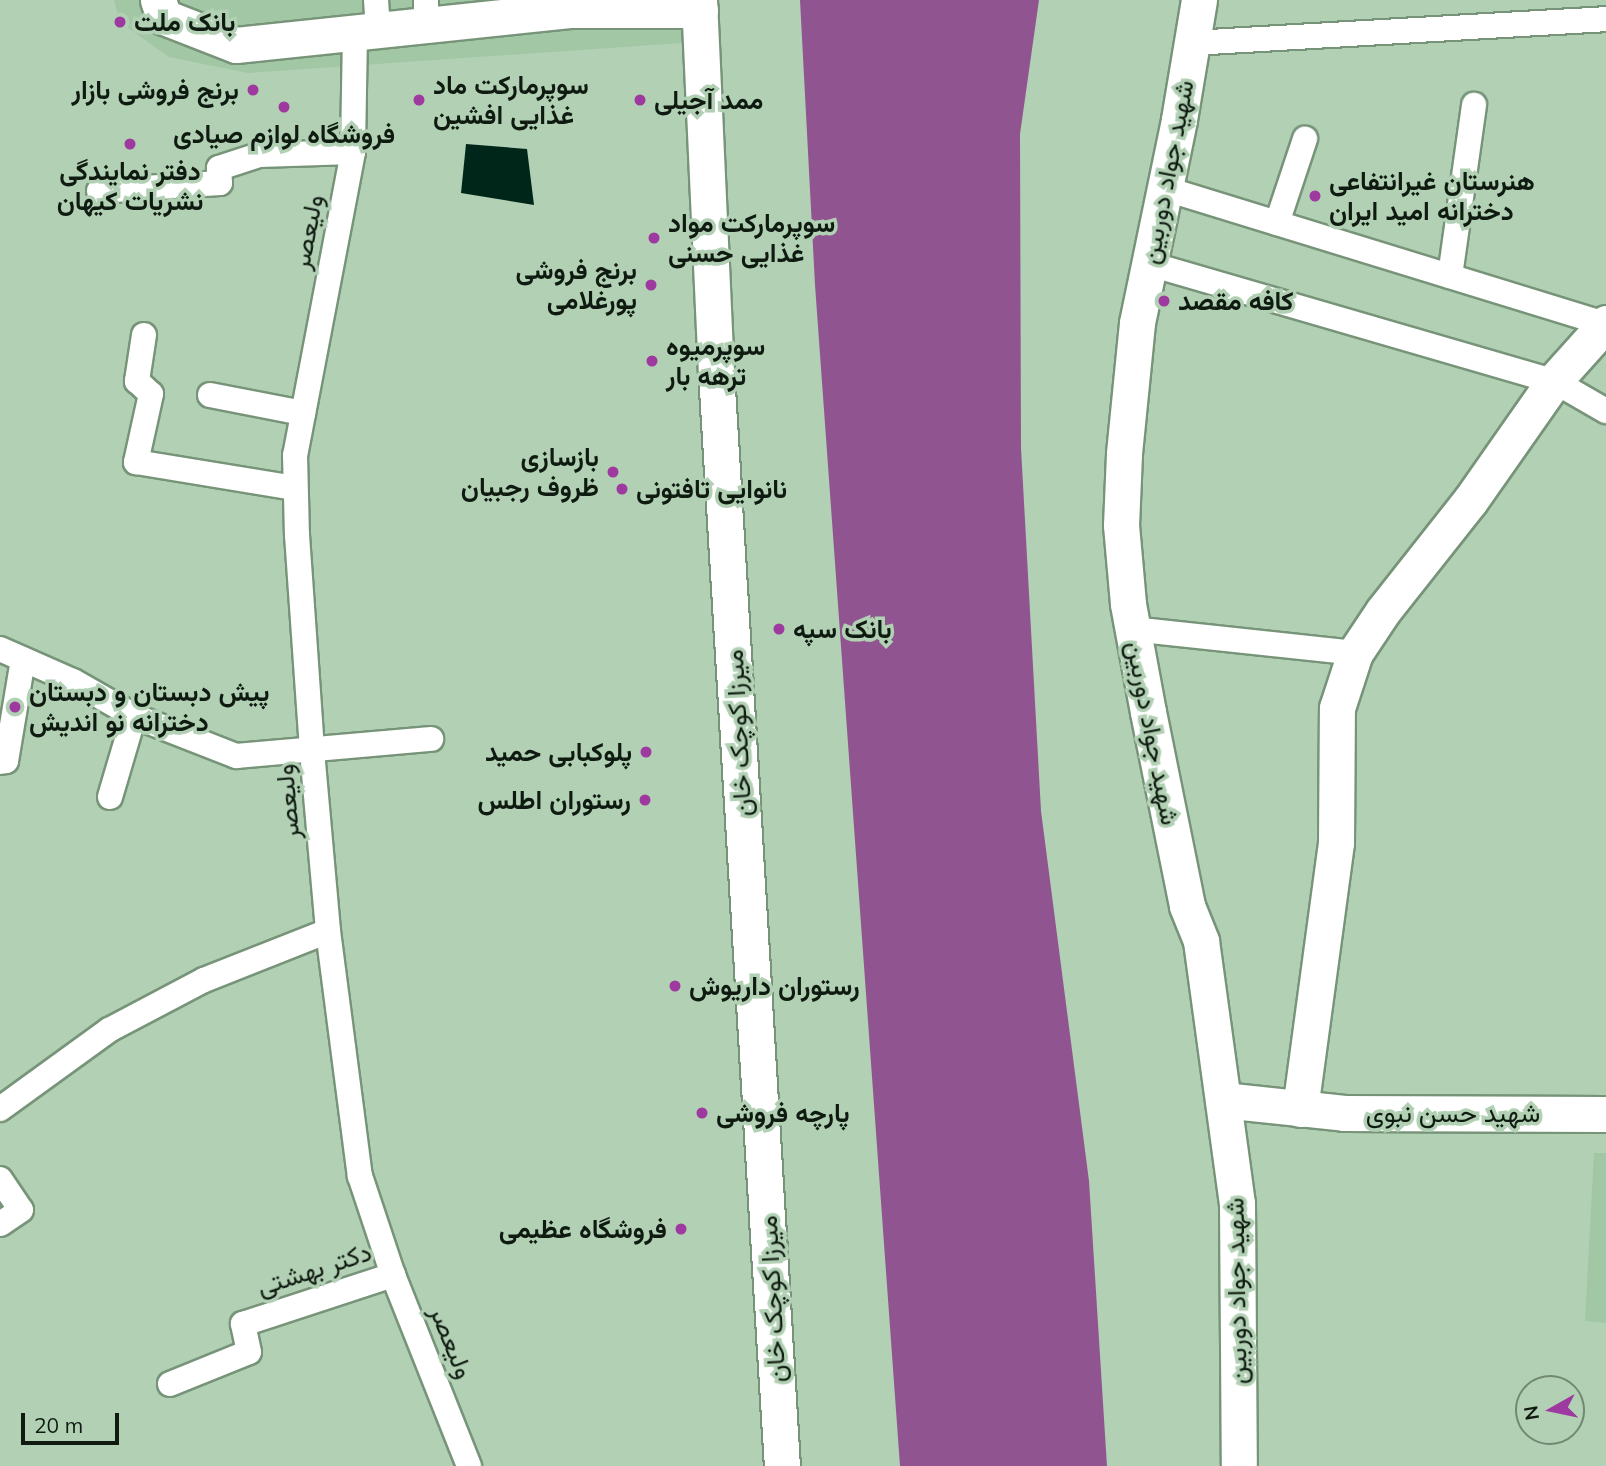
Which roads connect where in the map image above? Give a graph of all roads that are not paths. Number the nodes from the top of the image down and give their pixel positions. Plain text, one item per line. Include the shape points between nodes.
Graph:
1 (158, 0) edge
2 (1199, 0) edge
3 (568, 5) edge
4 (700, 5) edge
5 (474, 9) edge
6 (426, 12) edge
7 (1606, 19) edge
8 (370, 21) edge
9 (1192, 43) junction
10 (1474, 105) dead end
11 (1305, 139) dead end
12 (353, 152) junction
13 (1163, 188) junction
14 (99, 191) dead end
15 (1277, 223) junction
16 (1150, 264) junction
17 (1450, 276) junction
18 (1606, 324) edge
19 (144, 335) dead end
20 (1554, 381) junction
21 (210, 396) dead end
22 (1606, 411) edge
23 (303, 413) junction
24 (294, 488) junction
25 (1132, 629) junction
26 (0, 649) edge
27 (1355, 653) junction
28 (23, 659) junction
29 (134, 716) junction
30 (431, 739) dead end
31 (312, 751) junction
32 (0, 762) edge
33 (110, 797) dead end
34 (328, 931) junction
35 (1223, 1100) junction
36 (0, 1109) edge
37 (1300, 1109) junction
38 (1606, 1114) edge
39 (0, 1178) edge
40 (0, 1224) edge
41 (393, 1275) junction
42 (170, 1384) dead end
43 (468, 1466) edge
44 (782, 1466) edge
45 (1239, 1466) edge

1 - 8 main road via 164,17 236,45
2 - 9 main road, شهید جواد دوربین
3 - 4 main road
3 - 5 main road
4 - 44 main road, میرزا کوچک خان via 717,385
5 - 6 main road
6 - 8 main road
7 - 9 street
8 - 12 street, ولیعصر
9 - 13 main road, شهید جواد دوربین
10 - 17 street
11 - 15 street
12 - 14 street via 259,155 219,168 220,183
12 - 23 street, ولیعصر
13 - 15 street
13 - 16 main road, شهید جواد دوربین
15 - 17 street
16 - 20 street
16 - 25 main road, شهید جواد دوربین via 1137,323 1124,454 1121,526
17 - 18 street
18 - 20 main road
19 - 24 street via 136,381 151,394 136,462
20 - 22 street
20 - 27 main road
21 - 23 street
23 - 24 street, ولیعصر
24 - 31 street, ولیعصر
25 - 27 street
25 - 35 main road, شهید جواد دوربین via 1187,906 1201,941
26 - 28 street
27 - 37 main road via 1337,708 1335,843
28 - 29 street
28 - 32 street via 6,761
29 - 31 street via 236,756
29 - 33 street
30 - 31 street
31 - 34 street, ولیعصر
34 - 36 street via 204,980 121,1024
34 - 41 street, ولیعصر via 360,1176
35 - 37 main road, شهید حسن نبوی
35 - 45 main road, شهید جواد دوربین via 1237,1203
37 - 38 main road, شهید حسن نبوی
39 - 40 street via 21,1210
41 - 42 street, دکتر بهشتی via 243,1324 249,1352
41 - 43 street, ولیعصر

